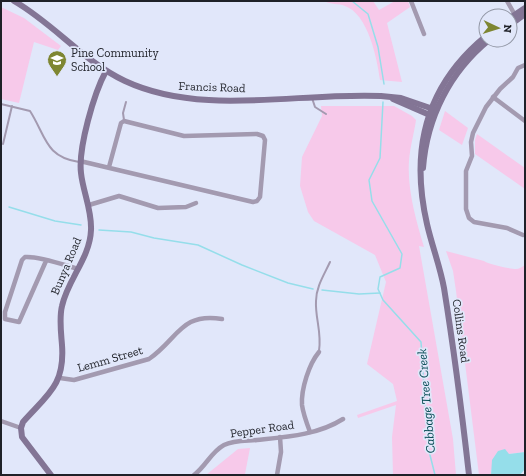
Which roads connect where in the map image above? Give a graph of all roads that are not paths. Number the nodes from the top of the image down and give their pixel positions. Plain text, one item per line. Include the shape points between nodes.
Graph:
1 (14, 1) edge
2 (411, 1) edge
3 (424, 34) dead end
4 (478, 43) edge
5 (481, 48) edge
6 (525, 65) edge
7 (106, 71) junction
8 (312, 97) junction
9 (493, 97) junction
10 (126, 102) dead end
11 (1, 104) edge
12 (12, 106) junction
13 (433, 113) junction
14 (326, 114) dead end
15 (124, 121) junction
16 (525, 121) edge
17 (3, 144) dead end
18 (80, 162) junction
19 (109, 167) junction
20 (196, 203) dead end
21 (89, 205) junction
22 (523, 235) dead end
23 (46, 261) junction
24 (330, 262) dead end
25 (78, 269) junction
26 (222, 319) dead end
27 (319, 352) joint
28 (60, 378) junction
29 (343, 419) dead end
30 (1, 421) edge
31 (21, 428) junction
32 (310, 432) junction
33 (280, 438) junction
34 (51, 475) edge
35 (194, 475) edge
36 (276, 475) edge
37 (469, 475) edge

1 - 7 street, Francis Road
2 - 3 street
4 - 13 street, Collins Road via 454,69
5 - 13 street, Collins Road via 459,71
6 - 9 street via 518,68 513,77
7 - 8 street, Francis Road via 144,89 179,98 210,100
7 - 18 street, Bunya Road via 92,108
8 - 13 street, Francis Road via 374,95 401,98
8 - 14 lane via 313,105
9 - 16 street
9 - 22 street via 471,139 472,156 466,171 466,212 474,222 507,228
10 - 15 lane
11 - 12 lane
12 - 17 lane
12 - 18 lane via 30,111 52,151 64,158
13 - 37 street, Collins Road via 425,151 422,192 427,225 444,289
15 - 19 street via 121,123
15 - 19 street via 184,136 262,135 265,140 260,197 257,201 250,202
18 - 19 street
18 - 21 street, Bunya Road
20 - 21 street via 186,207 158,208 119,196
21 - 25 street, Bunya Road via 90,238
23 - 23 street via 29,257 22,260 5,312 6,319 19,322
23 - 25 street
24 - 27 lane via 317,288 315,302 321,338
25 - 28 street, Bunya Road via 62,307 63,360
26 - 28 street, Lemm Street via 203,318 186,324 159,353 149,359 74,380
27 - 32 street via 313,360 302,405
28 - 31 street, Bunya Road via 23,422
29 - 32 street, Pepper Road
30 - 31 street
31 - 34 street via 22,438
32 - 33 street, Pepper Road
33 - 35 street, Pepper Road via 227,444 214,452 202,469
33 - 36 street via 281,452

